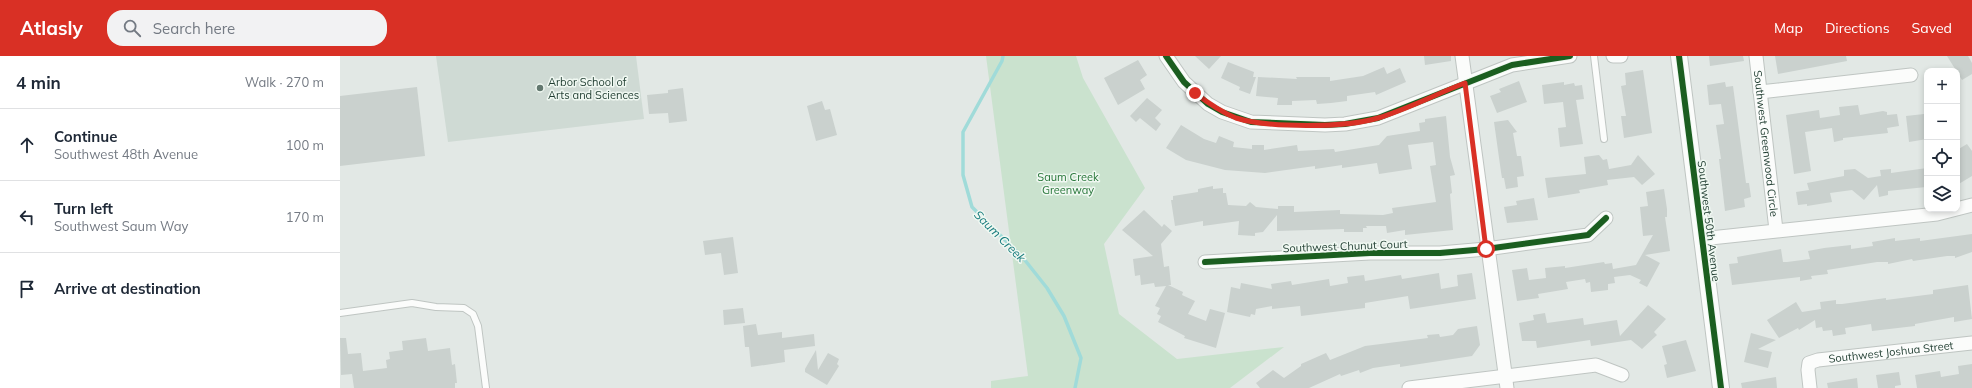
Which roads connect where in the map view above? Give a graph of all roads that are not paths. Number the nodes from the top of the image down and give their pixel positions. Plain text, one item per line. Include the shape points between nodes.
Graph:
1 (1166, 56) edge
2 (1462, 56) edge
3 (1570, 56) edge
4 (1594, 56) edge
5 (1613, 56) edge
6 (1621, 56) edge
7 (1679, 56) edge
8 (1756, 56) edge
9 (1911, 75) dead end
10 (1465, 83) junction
11 (1760, 92) junction
12 (1604, 139) dead end
13 (1972, 205) edge
14 (1606, 218) dead end
15 (1776, 230) junction
16 (1701, 239) junction
17 (1486, 249) junction
18 (1205, 262) dead end
19 (340, 313) edge
20 (1972, 343) edge
21 (1622, 376) dead end
22 (1506, 382) edge
23 (486, 388) edge
24 (1408, 388) edge
25 (1721, 388) edge
26 (1810, 388) edge

1 - 10 street via 1184,82 1208,104 1235,117 1270,124 1324,125 1362,122
2 - 10 street
3 - 10 street via 1519,64
4 - 12 lane
5 - 6 street
7 - 16 street, Southwest 50th Avenue
8 - 11 street, Southwest Greenwood Circle
9 - 11 street
10 - 17 street
11 - 15 street, Southwest Greenwood Circle
13 - 15 street, Southwest Greenwood Circle via 1937,214
14 - 17 street, Southwest Chunut Court via 1588,235
15 - 16 street, Southwest Greenwood Circle
16 - 25 street, Southwest 50th Avenue
17 - 18 street, Southwest Chunut Court
17 - 22 street
19 - 23 lane via 412,303 464,308 473,314 478,326
20 - 26 street, Southwest Joshua Street via 1810,363
21 - 22 street via 1596,366
22 - 24 street

